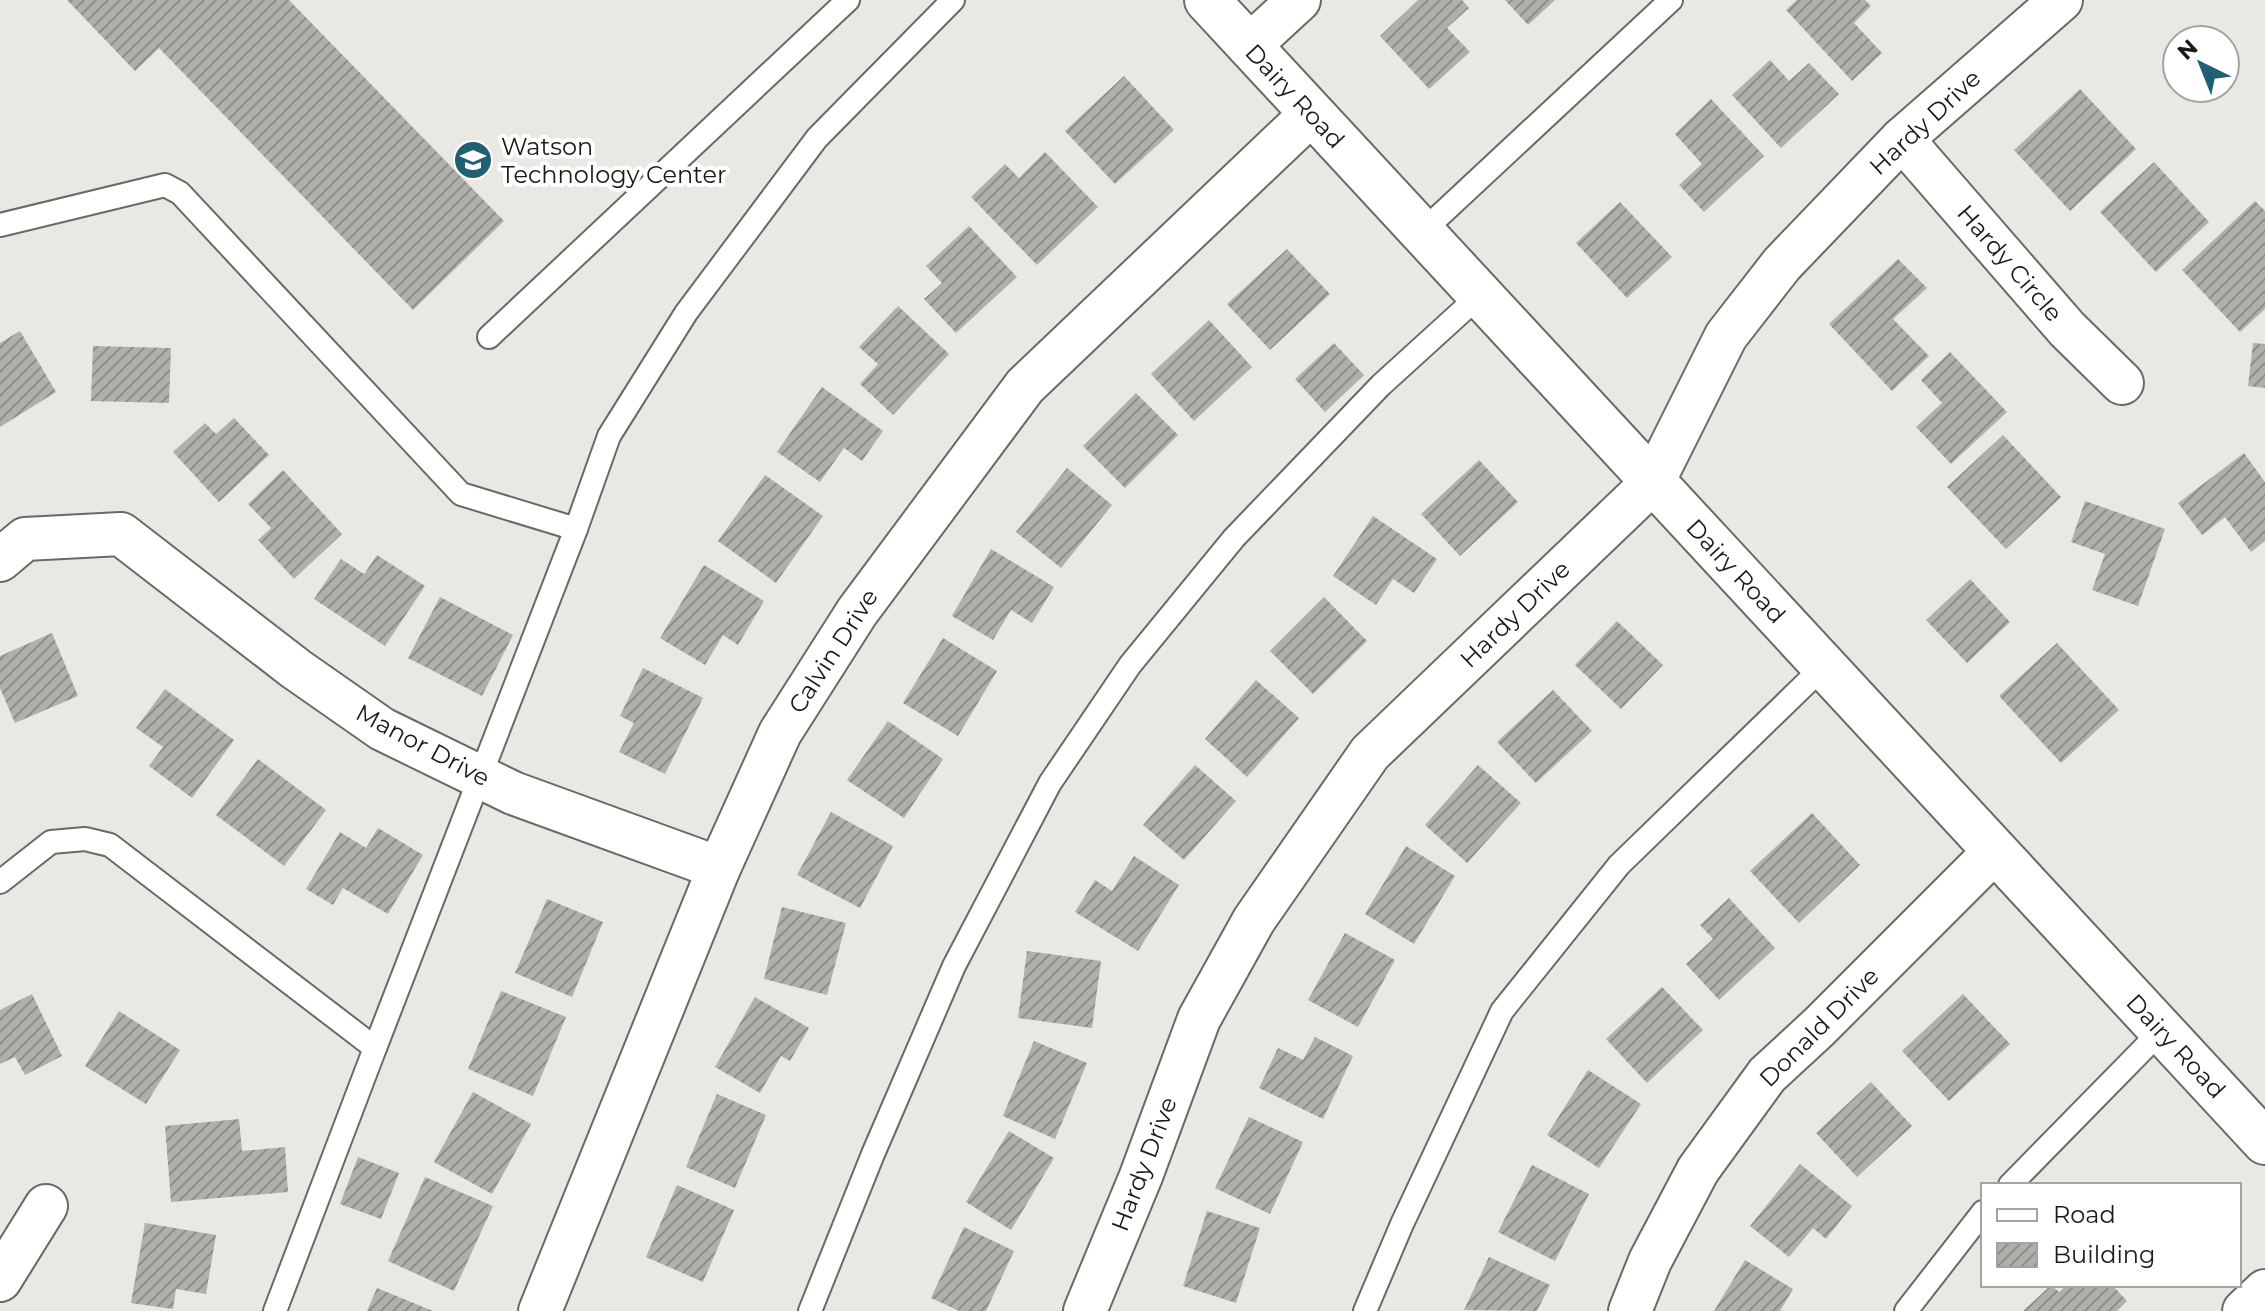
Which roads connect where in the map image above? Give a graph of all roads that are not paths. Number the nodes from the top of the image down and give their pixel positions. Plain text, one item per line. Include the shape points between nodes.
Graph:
1 (848, 0) edge
2 (953, 0) edge
3 (1207, 0) edge
4 (1299, 0) edge
5 (1671, 0) edge
6 (2061, 0) edge
7 (1249, 46) junction
8 (1312, 113) junction
9 (1902, 139) junction
10 (0, 225) edge
11 (1422, 232) junction
12 (1480, 295) junction
13 (489, 337) dead end
14 (2122, 383) dead end
15 (1653, 482) junction
16 (576, 529) junction
17 (0, 560) edge
18 (1824, 666) junction
19 (481, 777) junction
20 (1995, 851) junction
21 (719, 868) junction
22 (0, 882) edge
23 (2162, 1030) junction
24 (375, 1048) junction
25 (2258, 1123) edge
26 (2012, 1183) edge
27 (46, 1206) dead end
28 (1981, 1215) edge
29 (0, 1280) edge
30 (2265, 1291) edge
31 (275, 1311) edge
32 (540, 1311) edge
33 (810, 1311) edge
34 (1085, 1311) edge
35 (1365, 1311) edge
36 (1630, 1311) edge
37 (1906, 1311) edge
38 (2244, 1311) edge

1 - 13 lane
2 - 16 lane via 817,138 686,313 609,436
3 - 7 street, Dairy Road
4 - 7 street
5 - 11 lane
6 - 9 street, Hardy Drive
7 - 8 street, Dairy Road
8 - 11 street, Dairy Road
8 - 21 street, Calvin Drive via 1025,386 857,612 788,720
9 - 14 street, Hardy Circle via 2067,329
9 - 15 street, Hardy Drive via 1782,264 1726,336
10 - 16 lane via 165,185 180,193 461,494
11 - 12 street, Dairy Road
12 - 15 street, Dairy Road
12 - 33 lane via 1381,385 1234,538 1130,665 1050,783 954,966
15 - 18 street, Dairy Road
15 - 34 street, Hardy Drive via 1370,753 1263,907 1199,1019
16 - 19 lane
17 - 19 street, Manor Drive via 25,539 121,534 382,729
18 - 20 street, Dairy Road
18 - 35 lane via 1619,865 1502,1011
19 - 21 street, Manor Drive
19 - 24 lane
20 - 23 street, Dairy Road
20 - 36 street, Donald Drive via 1767,1075 1698,1170
21 - 32 street, Calvin Drive
22 - 24 lane via 51,842 85,839 110,845
23 - 25 street, Dairy Road
23 - 26 lane
24 - 31 lane
27 - 29 street
28 - 37 lane
30 - 38 street

